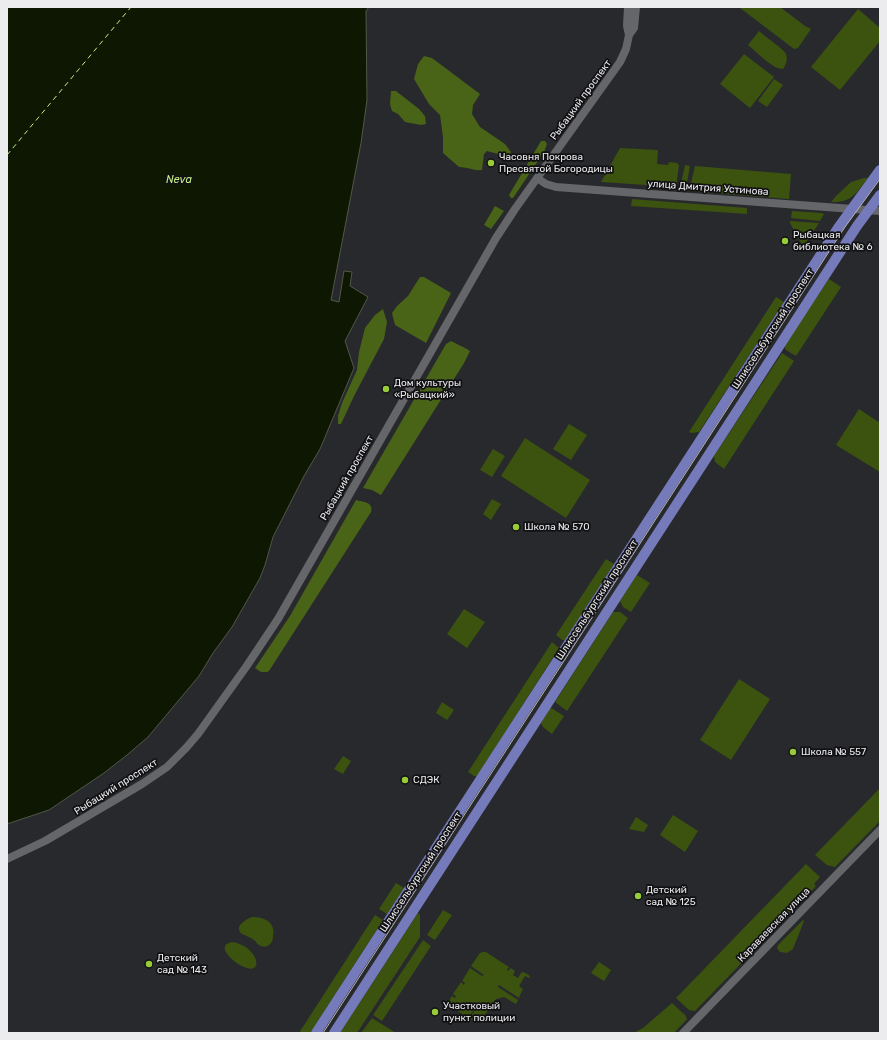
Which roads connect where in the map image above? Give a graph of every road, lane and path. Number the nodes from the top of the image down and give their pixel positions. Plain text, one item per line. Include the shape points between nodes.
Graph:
1 (628, 7) edge
2 (636, 7) edge
3 (629, 35) junction
4 (880, 170) edge
5 (537, 178) junction
6 (880, 195) edge
7 (851, 209) junction
8 (869, 210) junction
9 (880, 211) edge
10 (880, 830) edge
11 (7, 858) edge
12 (316, 1033) edge
13 (334, 1033) edge
14 (683, 1033) edge

1 - 3 street, Рыбацкий проспект
2 - 3 street, Рыбацкий проспект via 634,28
3 - 5 street, Рыбацкий проспект via 620,62
4 - 7 main road, Шлиссельбургский проспект
5 - 7 street, улица Дмитрия Устинова via 546,184 556,186
5 - 11 street, Рыбацкий проспект via 496,238 278,619 198,734 167,767 142,784 45,841
6 - 8 main road, Шлиссельбургский проспект
7 - 8 street, улица Дмитрия Устинова
7 - 12 main road, Шлиссельбургский проспект
8 - 9 street, улица Дмитрия Устинова
8 - 13 main road, Шлиссельбургский проспект
10 - 14 street, Караваевская улица

